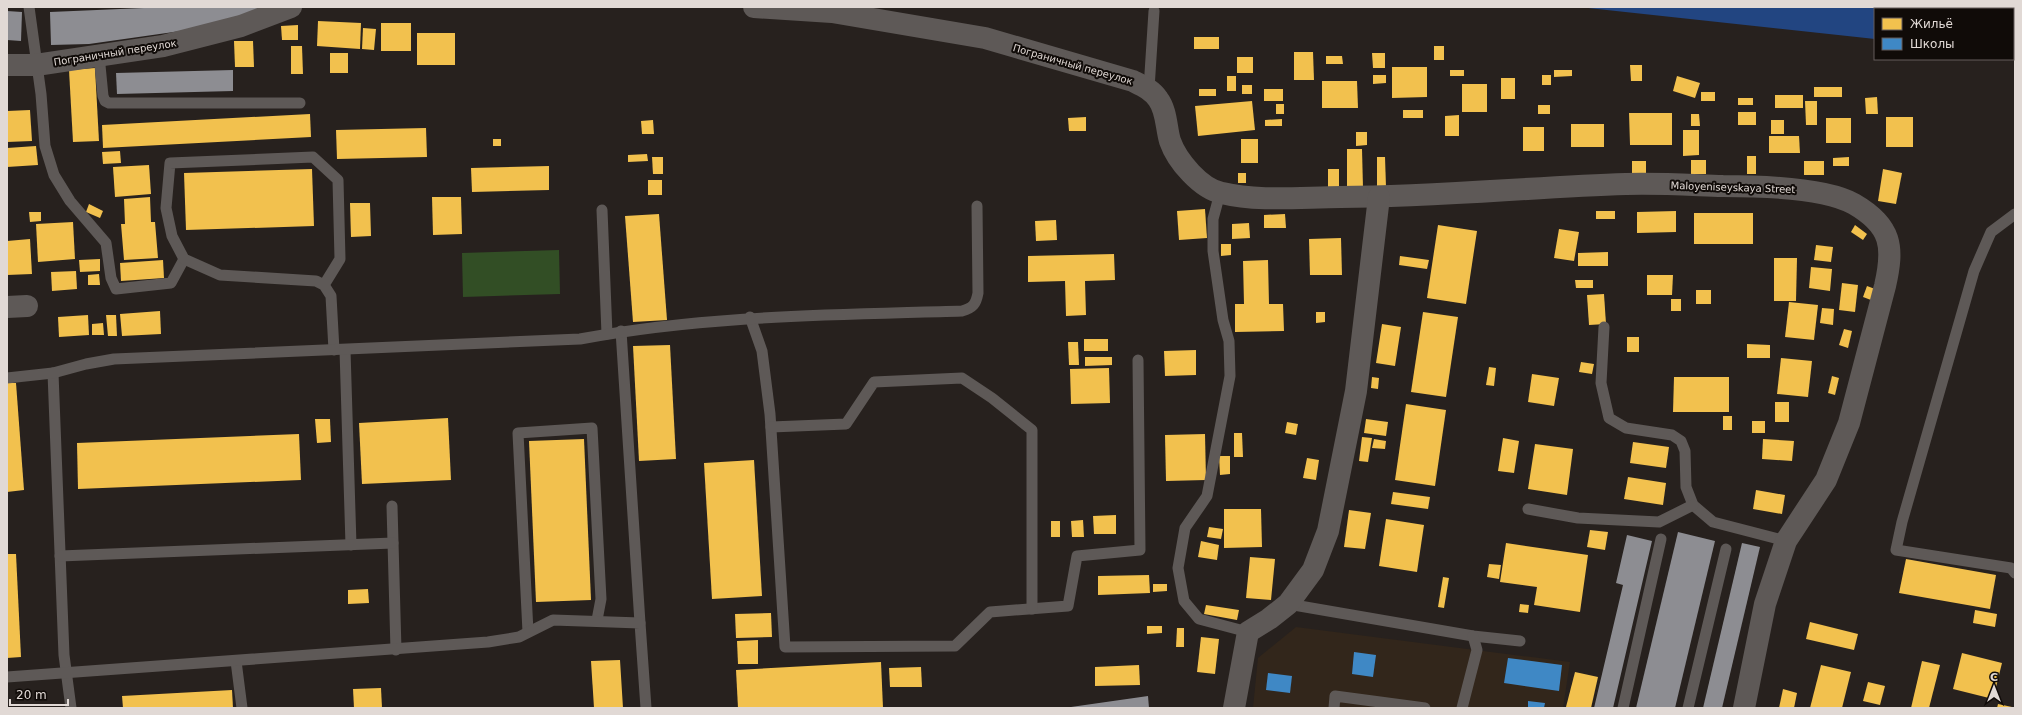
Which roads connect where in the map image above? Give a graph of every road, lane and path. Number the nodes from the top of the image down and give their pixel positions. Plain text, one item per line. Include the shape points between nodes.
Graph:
1 (29, 7) edge
2 (291, 7) edge
3 (754, 7) edge
4 (1154, 11) dead end
5 (99, 55) junction
6 (7, 65) edge
7 (36, 65) junction
8 (1149, 89) junction
9 (300, 103) dead end
10 (1220, 193) junction
11 (1380, 197) junction
12 (977, 206) dead end
13 (602, 210) dead end
14 (2015, 214) edge
15 (184, 259) junction
16 (324, 285) junction
17 (750, 317) junction
18 (1604, 327) dead end
19 (621, 331) junction
20 (607, 334) junction
21 (340, 350) junction
22 (1138, 360) dead end
23 (53, 373) junction
24 (7, 378) edge
25 (772, 427) junction
26 (1693, 505) junction
27 (392, 506) dead end
28 (1528, 509) dead end
29 (1661, 539) dead end
30 (1786, 541) junction
31 (393, 543) junction
32 (351, 545) junction
33 (1726, 549) dead end
34 (60, 556) junction
35 (2015, 573) edge
36 (1288, 604) junction
37 (1032, 609) junction
38 (597, 620) junction
39 (640, 623) junction
40 (528, 632) junction
41 (1248, 632) junction
42 (1473, 636) junction
43 (1520, 641) dead end
44 (396, 650) junction
45 (236, 661) junction
46 (67, 672) junction
47 (7, 677) edge
48 (71, 708) edge
49 (242, 708) edge
50 (646, 708) edge
51 (1234, 708) edge
52 (1334, 708) edge
53 (1425, 708) edge
54 (1462, 708) edge
55 (1623, 708) edge
56 (1688, 708) edge
57 (1744, 708) edge

1 - 7 lane
2 - 5 street, Пограничный переулок via 234,28 163,46
3 - 8 street, Пограничный переулок via 832,12 985,38 1127,79
4 - 8 lane
5 - 7 street, Пограничный переулок
5 - 9 lane via 103,96 109,103
6 - 7 street, Пограничный переулок
7 - 15 lane via 45,146 54,175 70,201 106,243 111,278 116,289 171,283
8 - 10 street, Пограничный переулок via 1160,100 1177,157 1204,184
10 - 11 street, Пограничный переулок via 1252,197
10 - 41 lane via 1213,219 1213,251 1223,320 1229,341 1230,376 1207,496 1185,528 1178,568 1184,601 1199,619
11 - 30 street, Maloyeniseyskaya Street via 1627,184 1758,186 1816,192 1853,203 1874,218 1891,248 1890,265 1853,408 1826,480
11 - 36 street via 1356,391 1328,531 1312,570
12 - 17 lane via 978,293 977,302 970,308 962,311
13 - 20 lane
14 - 35 lane via 1991,232 1974,271 1896,550 2011,568
15 - 16 lane via 220,275 316,281
15 - 16 lane via 172,236 166,208 170,163 313,157 338,180 340,259
16 - 21 lane via 331,296
17 - 19 lane
17 - 25 lane via 762,351
18 - 26 lane via 1601,383 1609,418 1626,428 1672,435 1680,441 1685,451 1686,487
19 - 20 lane
19 - 39 lane
20 - 21 lane via 580,339
21 - 23 lane via 114,359
21 - 32 lane
22 - 37 lane via 1140,550 1077,556 1068,606
23 - 24 lane
23 - 34 lane
25 - 37 lane via 846,424 874,382 962,378 992,398 1032,430
25 - 37 lane via 785,647 956,646 990,612
26 - 28 lane via 1659,522 1578,518
26 - 30 lane via 1713,522
27 - 31 lane
29 - 55 lane
30 - 57 street, Maloyeniseyskaya Street via 1765,604
31 - 32 lane
31 - 44 lane
32 - 34 lane
33 - 56 lane
34 - 46 lane
36 - 41 street
36 - 42 lane
38 - 39 lane
38 - 40 lane via 553,620
38 - 40 lane via 602,599 592,428 518,433
39 - 50 lane
40 - 44 lane via 519,637 488,642
41 - 51 street
42 - 43 lane
42 - 54 lane via 1477,650
44 - 45 lane
45 - 46 lane
45 - 49 lane
46 - 47 lane
46 - 48 lane
52 - 53 lane via 1335,696

